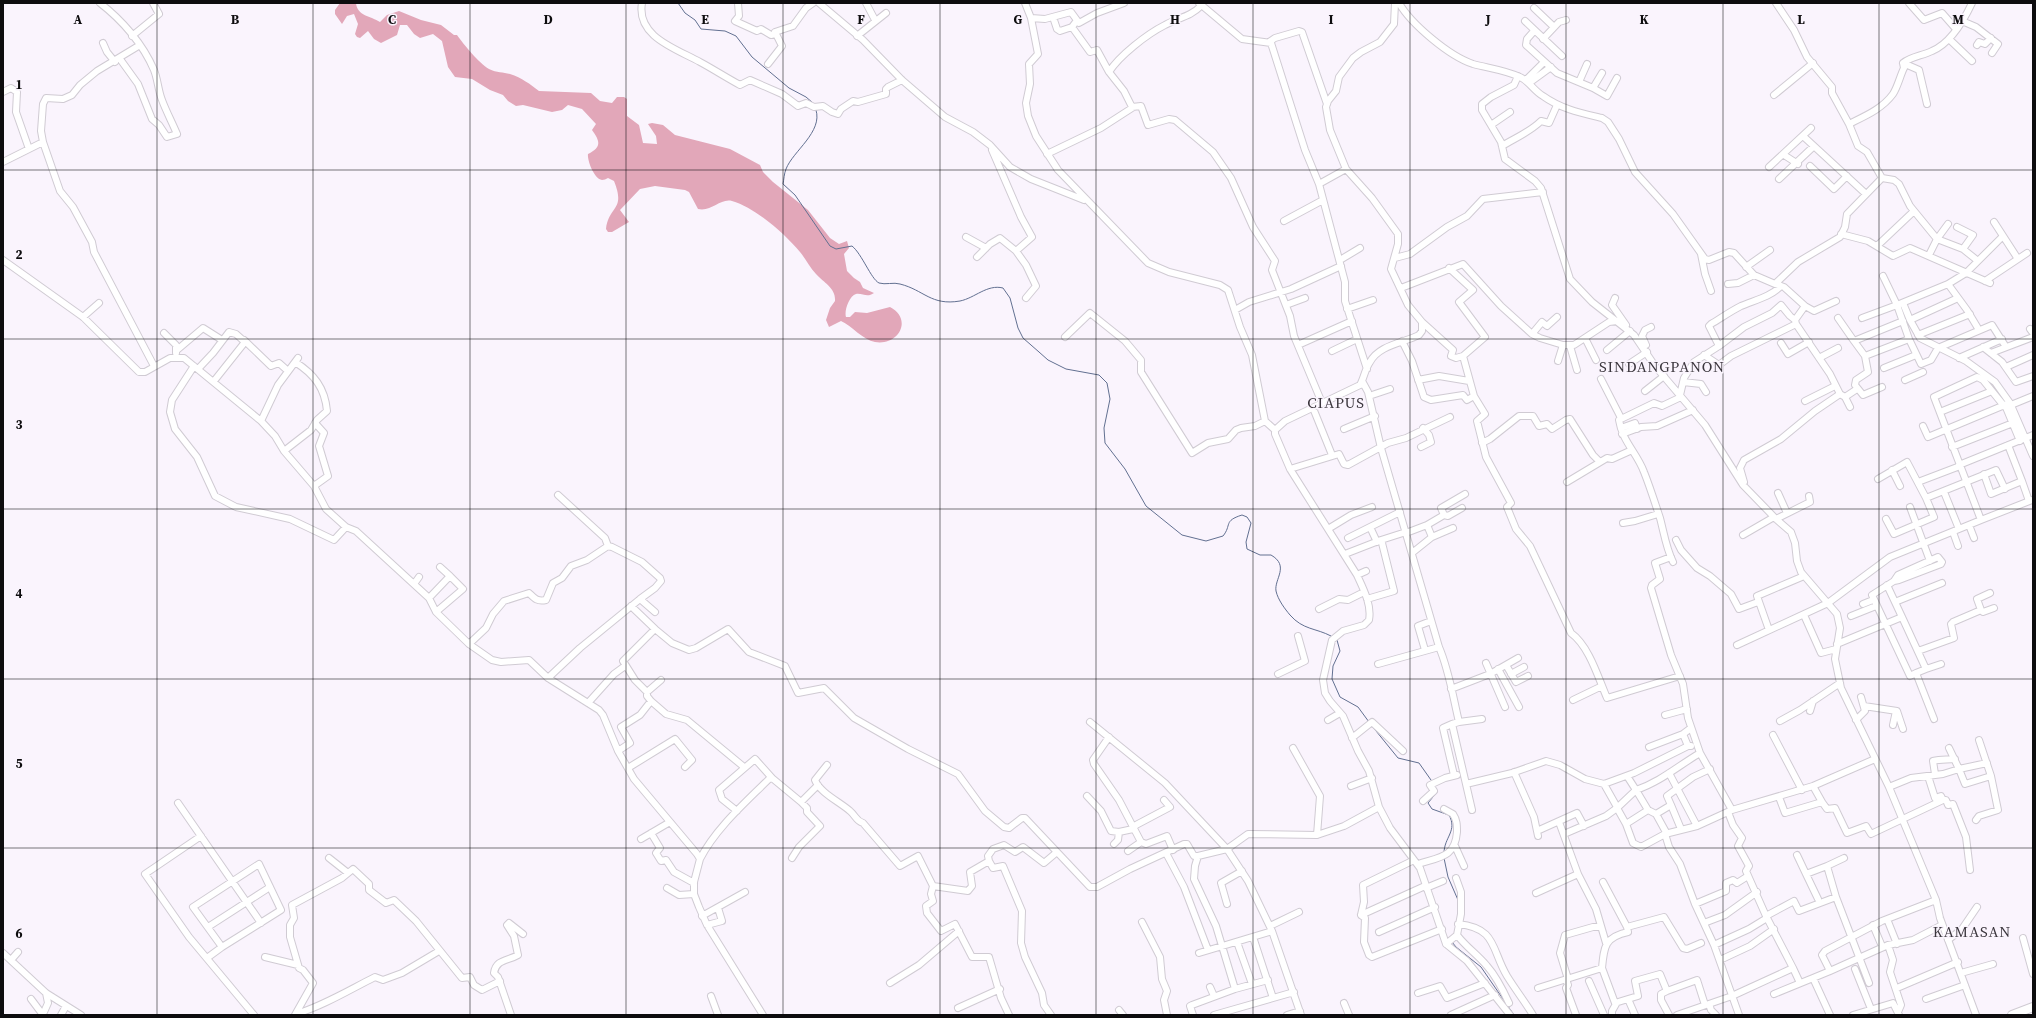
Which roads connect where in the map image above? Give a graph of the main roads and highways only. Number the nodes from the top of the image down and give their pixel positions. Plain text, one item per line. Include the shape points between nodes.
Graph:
1 (2033, 1008) edge
2 (2012, 1015) edge

1 - 2 main road

